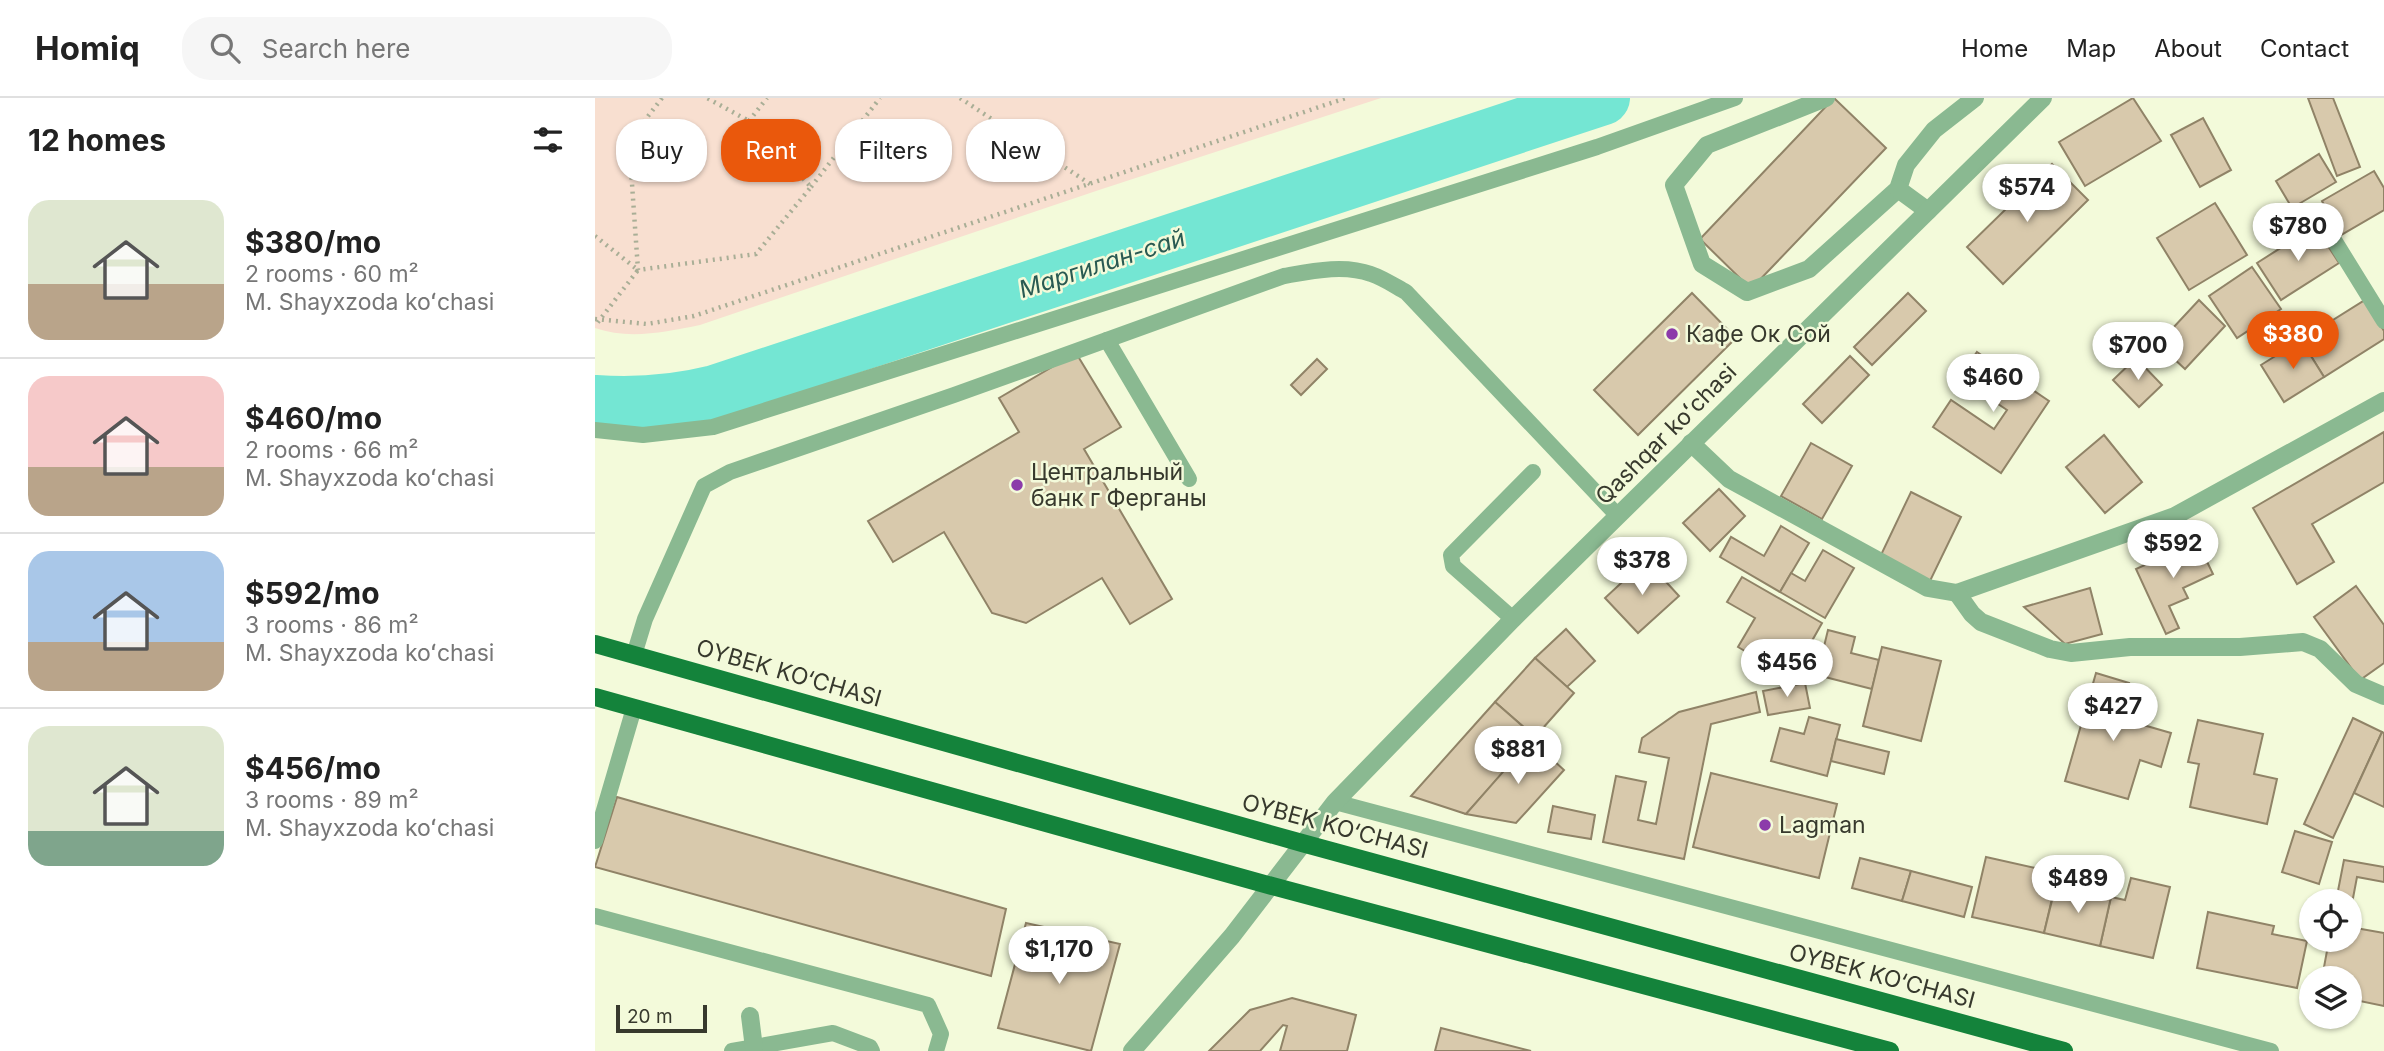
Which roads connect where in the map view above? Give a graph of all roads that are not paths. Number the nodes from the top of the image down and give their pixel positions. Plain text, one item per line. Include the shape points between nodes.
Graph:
1 (1735, 98) edge
2 (1826, 98) edge
3 (1975, 98) edge
4 (2043, 98) edge
5 (1898, 189) junction
6 (1928, 211) junction
7 (2321, 219) dead end
8 (2384, 321) edge
9 (1107, 340) junction
10 (2384, 401) edge
11 (595, 430) edge
12 (1691, 443) junction
13 (1533, 472) dead end
14 (1189, 478) dead end
15 (1618, 516) junction
16 (1957, 593) junction
17 (1513, 619) junction
18 (595, 644) edge
19 (634, 655) junction
20 (2384, 696) edge
21 (595, 697) edge
22 (634, 708) junction
23 (1335, 802) junction
24 (595, 841) edge
25 (1302, 843) junction
26 (1272, 886) junction
27 (595, 916) edge
28 (750, 1016) dead end
29 (784, 1047) edge
30 (754, 1048) junction
31 (732, 1051) edge
32 (872, 1051) edge
33 (936, 1051) edge
34 (1132, 1051) edge
35 (1890, 1051) edge
36 (2064, 1051) edge
37 (2271, 1051) edge

1 - 11 lane via 713,427 643,435
2 - 5 street via 1707,145 1674,185 1702,264 1747,292 1809,269
3 - 5 street via 1934,130 1906,165
4 - 6 street, Qashqar koʻchasi
5 - 6 street
6 - 12 street, Qashqar koʻchasi
7 - 8 lane
9 - 14 lane
9 - 15 lane via 1284,276 1347,269 1371,274 1406,292
9 - 19 lane via 730,472 705,486 645,619
10 - 16 street via 2175,516
12 - 15 street, Qashqar koʻchasi
12 - 16 street via 1729,479 1929,588
13 - 17 lane via 1451,555 1453,566
15 - 17 street, Qashqar koʻchasi
16 - 20 street via 1981,622 2071,653 2303,642 2320,649 2356,684
17 - 23 street, Qashqar koʻchasi
18 - 19 main road, OYBEK KO‘CHASI
19 - 25 main road, OYBEK KO‘CHASI
21 - 22 main road
22 - 24 lane
22 - 26 main road
23 - 25 street, Qashqar koʻchasi
23 - 37 lane
25 - 26 street, Qashqar koʻchasi
25 - 36 main road, OYBEK KO‘CHASI
26 - 34 street, Qashqar koʻchasi
26 - 35 main road
27 - 33 lane via 928,1005 941,1034
28 - 30 street
29 - 30 lane
29 - 32 lane via 833,1033
30 - 31 lane

